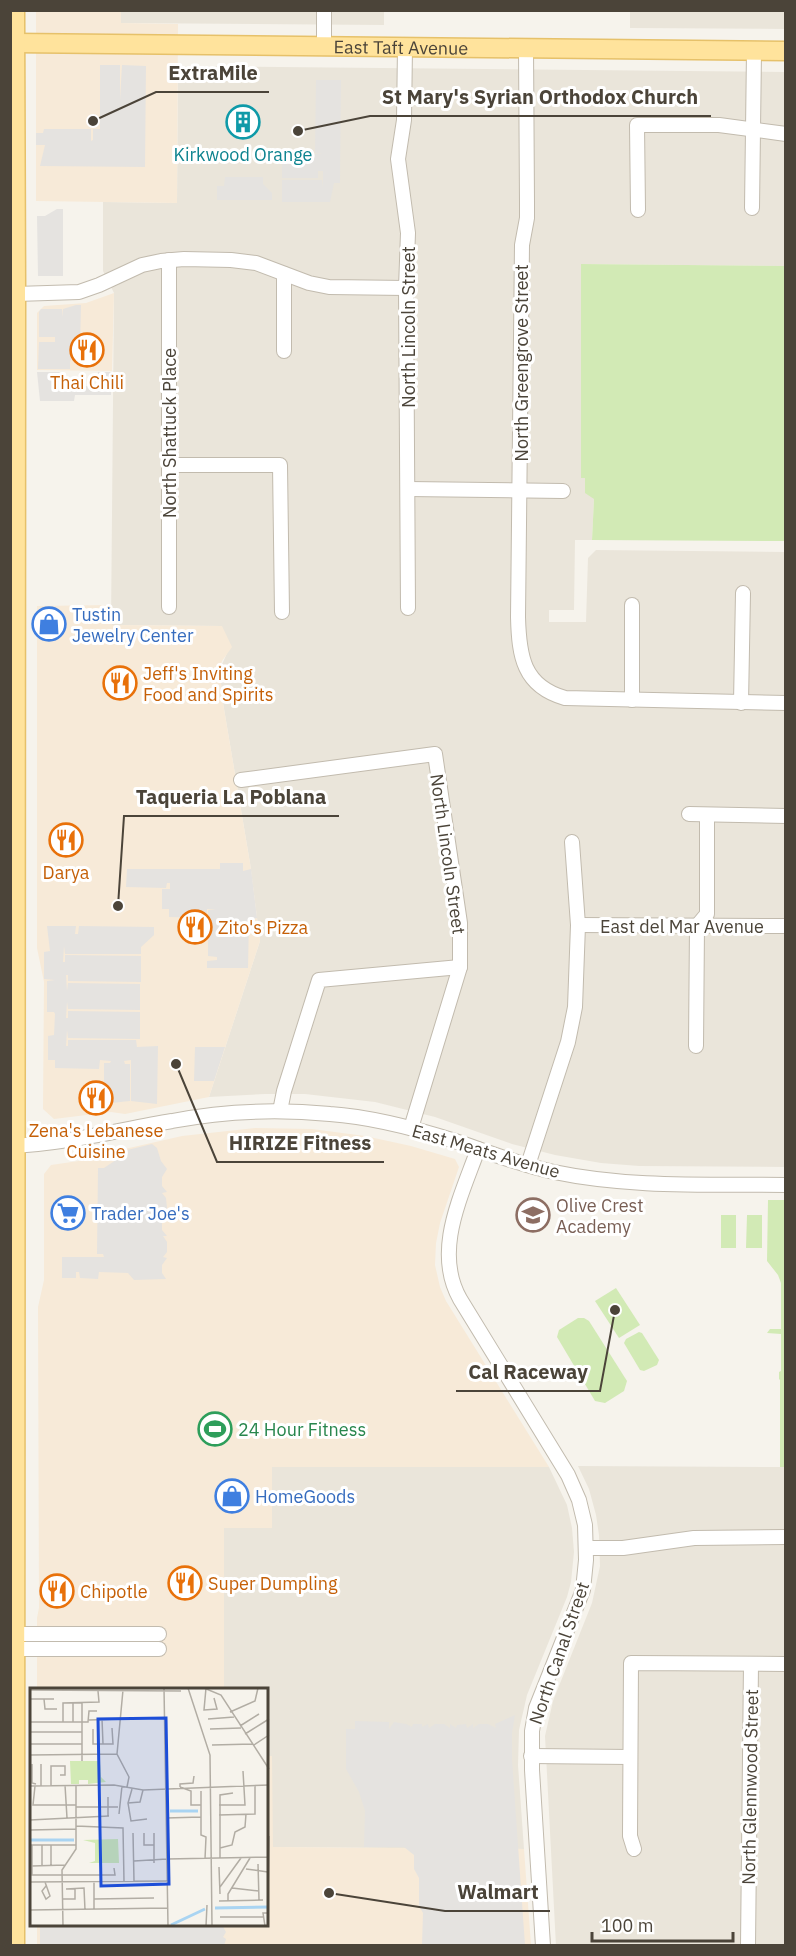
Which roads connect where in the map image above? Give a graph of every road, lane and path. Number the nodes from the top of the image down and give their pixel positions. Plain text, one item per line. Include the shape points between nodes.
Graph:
1 (15, 10) edge
2 (324, 10) edge
3 (15, 43) junction
4 (324, 46) junction
5 (405, 47) junction
6 (526, 48) junction
7 (754, 51) junction
8 (786, 51) edge
9 (753, 131) junction
10 (786, 134) edge
11 (752, 208) dead end
12 (638, 210) dead end
13 (169, 260) junction
14 (284, 274) junction
15 (406, 288) junction
16 (13, 294) edge
17 (284, 351) dead end
18 (169, 465) junction
19 (408, 489) junction
20 (521, 491) junction
21 (564, 491) dead end
22 (743, 593) dead end
23 (632, 605) dead end
24 (169, 607) dead end
25 (408, 608) dead end
26 (282, 612) dead end
27 (633, 700) junction
28 (741, 703) junction
29 (786, 703) edge
30 (241, 780) dead end
31 (13, 788) edge
32 (689, 814) dead end
33 (707, 815) junction
34 (786, 816) edge
35 (572, 842) dead end
36 (578, 926) junction
37 (697, 926) junction
38 (786, 926) edge
39 (460, 967) junction
40 (696, 1046) dead end
41 (280, 1111) junction
42 (411, 1128) junction
43 (13, 1146) edge
44 (478, 1149) junction
45 (528, 1166) junction
46 (786, 1185) edge
47 (786, 1538) edge
48 (587, 1548) junction
49 (159, 1634) dead end
50 (15, 1642) junction
51 (159, 1649) dead end
52 (751, 1664) junction
53 (786, 1664) edge
54 (531, 1756) junction
55 (630, 1757) junction
56 (634, 1849) dead end
57 (15, 1946) edge
58 (543, 1946) edge
59 (748, 1946) edge

1 - 3 main road
2 - 4 street
3 - 4 main road, East Taft Avenue
3 - 16 main road
4 - 5 main road, East Taft Avenue
5 - 6 main road, East Taft Avenue
5 - 15 street, North Lincoln Street via 404,120 398,159 408,233
6 - 7 main road, East Taft Avenue
6 - 20 street, North Greengrove Street
7 - 8 main road, East Taft Avenue
7 - 9 street
9 - 10 street
9 - 11 street
9 - 12 street via 718,125 637,125
13 - 14 street via 244,261
13 - 16 street via 141,265 79,292
13 - 18 street, North Shattuck Place
14 - 15 street via 329,287
14 - 17 street
15 - 19 street, North Lincoln Street
16 - 31 main road
18 - 24 street, North Shattuck Place
18 - 26 street via 280,465
19 - 20 street
19 - 25 street, North Lincoln Street
20 - 21 street
20 - 27 street, North Greengrove Street via 519,637 520,654 530,675 543,689 565,698
22 - 28 street
23 - 27 street
27 - 28 street
28 - 29 street
30 - 39 street, North Lincoln Street via 435,754 460,923
31 - 43 main road
32 - 33 street
33 - 34 street
33 - 37 street via 707,914
35 - 36 street
36 - 37 street, East del Mar Avenue
36 - 45 street via 573,1026
37 - 38 street, East del Mar Avenue
37 - 40 street
39 - 41 street via 319,980
39 - 42 street, North Lincoln Street
41 - 42 street, East Meats Avenue via 347,1116
41 - 43 street, East Meats Avenue via 204,1115 86,1139
42 - 44 street, East Meats Avenue
43 - 50 main road
44 - 45 street, East Meats Avenue
44 - 48 street, North Canal Street via 451,1231 450,1275 460,1299 568,1475 583,1513
45 - 46 street, East Meats Avenue via 626,1183
47 - 48 street via 694,1538
48 - 54 street, North Canal Street via 580,1598 534,1714
49 - 50 street
50 - 51 street
50 - 57 main road
52 - 53 street
52 - 55 street via 631,1663
52 - 59 street, North Glennwood Street
54 - 55 street
54 - 58 street, North Canal Street
55 - 56 street via 630,1836

